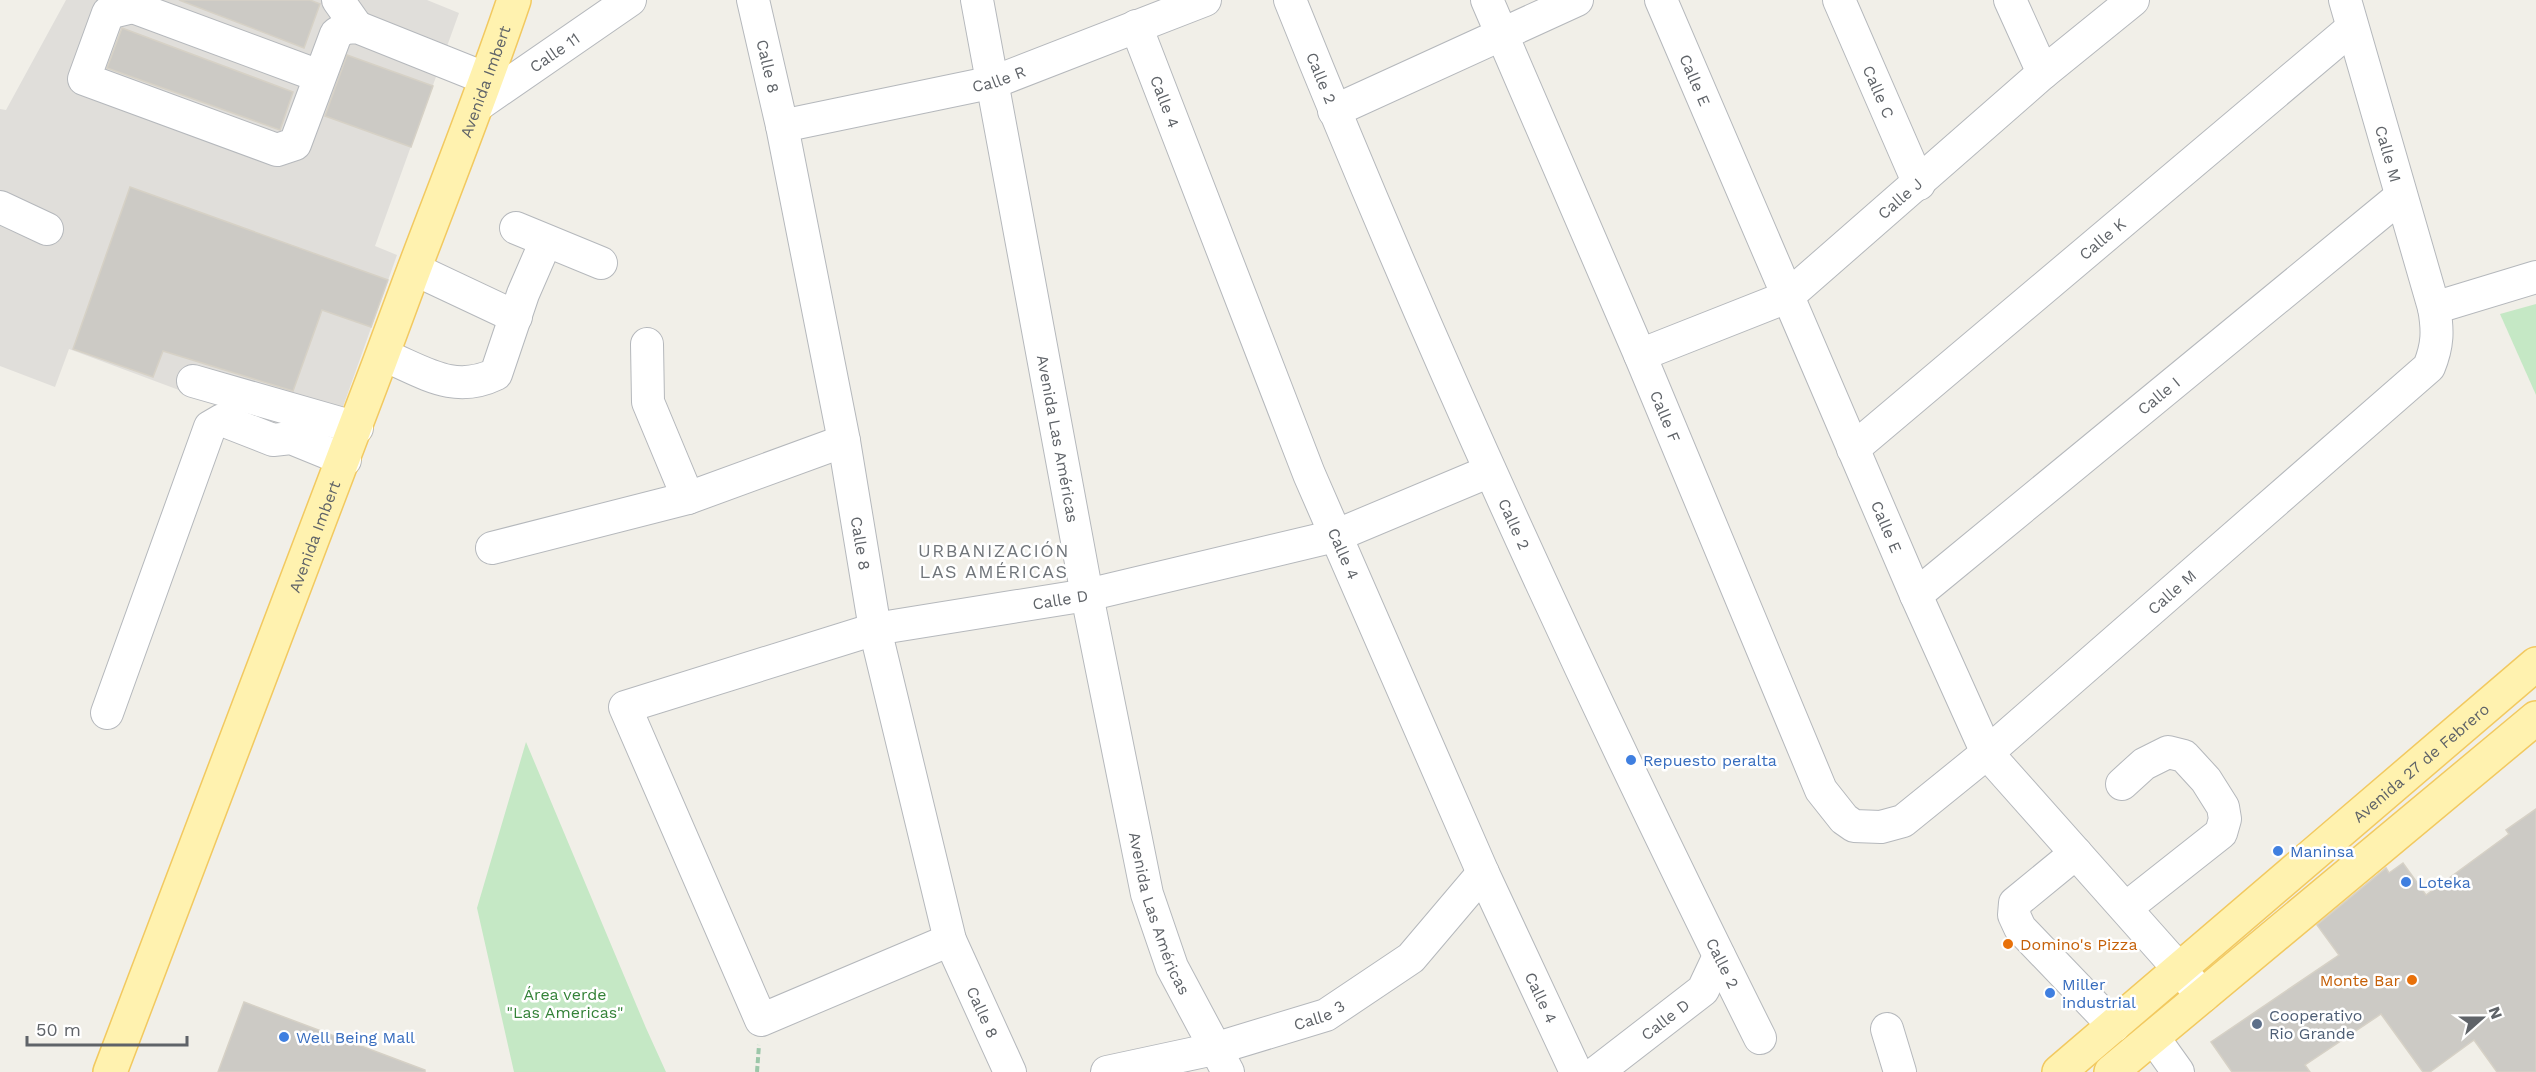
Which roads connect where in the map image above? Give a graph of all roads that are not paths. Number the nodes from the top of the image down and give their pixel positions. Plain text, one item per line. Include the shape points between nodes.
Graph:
1 (338, 0) edge
2 (514, 0) edge
3 (630, 0) edge
4 (753, 0) edge
5 (977, 0) edge
6 (1204, 0) edge
7 (1290, 0) edge
8 (1487, 0) edge
9 (1576, 0) edge
10 (1661, 0) edge
11 (1839, 0) edge
12 (2010, 0) edge
13 (2133, 0) edge
14 (135, 4) edge
15 (2348, 14) edge
16 (1136, 26) junction
17 (357, 27) junction
18 (1502, 35) junction
19 (2043, 74) junction
20 (319, 76) junction
21 (994, 82) junction
22 (483, 92) junction
23 (1334, 111) junction
24 (782, 126) junction
25 (1919, 184) junction
26 (2400, 197) junction
27 (0, 207) edge
28 (516, 228) dead end
29 (47, 229) dead end
30 (546, 240) junction
31 (600, 263) dead end
32 (414, 269) junction
33 (2536, 277) edge
34 (1787, 297) junction
35 (2434, 308) junction
36 (516, 317) junction
37 (647, 344) dead end
38 (383, 355) junction
39 (1640, 355) junction
40 (193, 381) dead end
41 (357, 428) junction
42 (844, 441) junction
43 (1853, 449) junction
44 (341, 470) junction
45 (1490, 471) junction
46 (688, 498) junction
47 (1335, 536) junction
48 (492, 548) dead end
49 (1087, 595) junction
50 (1916, 596) junction
51 (875, 629) junction
52 (2536, 664) edge
53 (107, 713) dead end
54 (2536, 718) edge
55 (1987, 753) junction
56 (2122, 784) dead end
57 (1854, 826) joint
58 (2076, 853) junction
59 (1483, 873) junction
60 (2126, 908) junction
61 (950, 940) junction
62 (1719, 956) junction
63 (2181, 970) junction
64 (2204, 996) junction
65 (2114, 1026) junction
66 (1887, 1029) dead end
67 (2153, 1037) junction
68 (1760, 1038) dead end
69 (1221, 1060) edge
70 (110, 1072) edge
71 (1010, 1072) edge
72 (1107, 1072) edge
73 (1576, 1072) edge
74 (1597, 1072) edge
75 (1900, 1072) edge
76 (2060, 1072) edge
77 (2111, 1072) edge
78 (2178, 1072) edge

1 - 17 street
2 - 22 main road, Avenida Imbert
3 - 22 street, Calle 11
4 - 24 street, Calle 8
5 - 21 street, Avenida Las Américas
6 - 16 street, Calle R
7 - 23 street, Calle 2
8 - 18 street, Calle F
9 - 18 street
10 - 34 street, Calle E
11 - 25 street, Calle C
12 - 19 street
13 - 19 street, Calle J
14 - 20 street
14 - 20 street via 108,13 84,79 277,150 295,144
15 - 26 street, Calle M
15 - 43 street, Calle K
16 - 21 street, Calle R
16 - 47 street, Calle 4
17 - 20 street via 336,34
17 - 22 street
18 - 23 street
18 - 39 street, Calle F
19 - 25 street, Calle J
21 - 24 street, Calle R
21 - 49 street, Avenida Las Américas
22 - 32 main road, Avenida Imbert
23 - 45 street, Calle 2
24 - 42 street, Calle 8
25 - 34 street, Calle J
26 - 35 street, Calle M
26 - 50 street, Calle I
27 - 29 street
28 - 30 street
30 - 31 street
30 - 36 street
32 - 36 street
32 - 38 main road, Avenida Imbert
33 - 35 street
34 - 39 street, Calle J
34 - 43 street, Calle E
35 - 55 street, Calle M via 2438,331 2429,367
36 - 38 street via 496,374 479,381 457,384
37 - 46 street via 648,402
38 - 41 main road, Avenida Imbert
39 - 57 street, Calle F via 1821,789
40 - 41 street
41 - 44 main road, Avenida Imbert
42 - 46 street
42 - 51 street, Calle 8
43 - 50 street, Calle E
44 - 53 street via 283,456 273,440 222,420 210,427
44 - 70 main road, Avenida Imbert
45 - 47 street, Calle D
45 - 62 street, Calle 2
46 - 48 street
47 - 49 street, Calle D
47 - 59 street, Calle 4
49 - 51 street, Calle D
49 - 69 street, Avenida Las Américas via 1147,894 1172,968
50 - 55 street, Calle E
51 - 61 street, Calle 8
51 - 61 street, Calle D via 625,708 761,1020
52 - 63 main road, Avenida 27 de Febrero
54 - 64 main road via 2235,966
55 - 57 street, Calle M via 1903,820 1881,827
55 - 58 street, Calle E
56 - 60 street via 2145,764 2168,752 2184,756 2206,780 2223,807 2225,819 2221,833
58 - 60 street, Calle E
58 - 65 street via 2015,903 2014,915 2020,927
59 - 69 street, Calle 3 via 1411,958 1326,1015
59 - 73 street, Calle 4
60 - 63 street, Calle E
61 - 71 street, Calle 8
62 - 68 street, Calle 2
62 - 74 street, Calle D via 1703,990
63 - 64 street, Calle E
63 - 65 main road, Avenida 27 de Febrero
64 - 67 main road
65 - 76 main road, Avenida 27 de Febrero
66 - 75 street
67 - 77 main road
67 - 78 street
69 - 72 street, Calle 3

